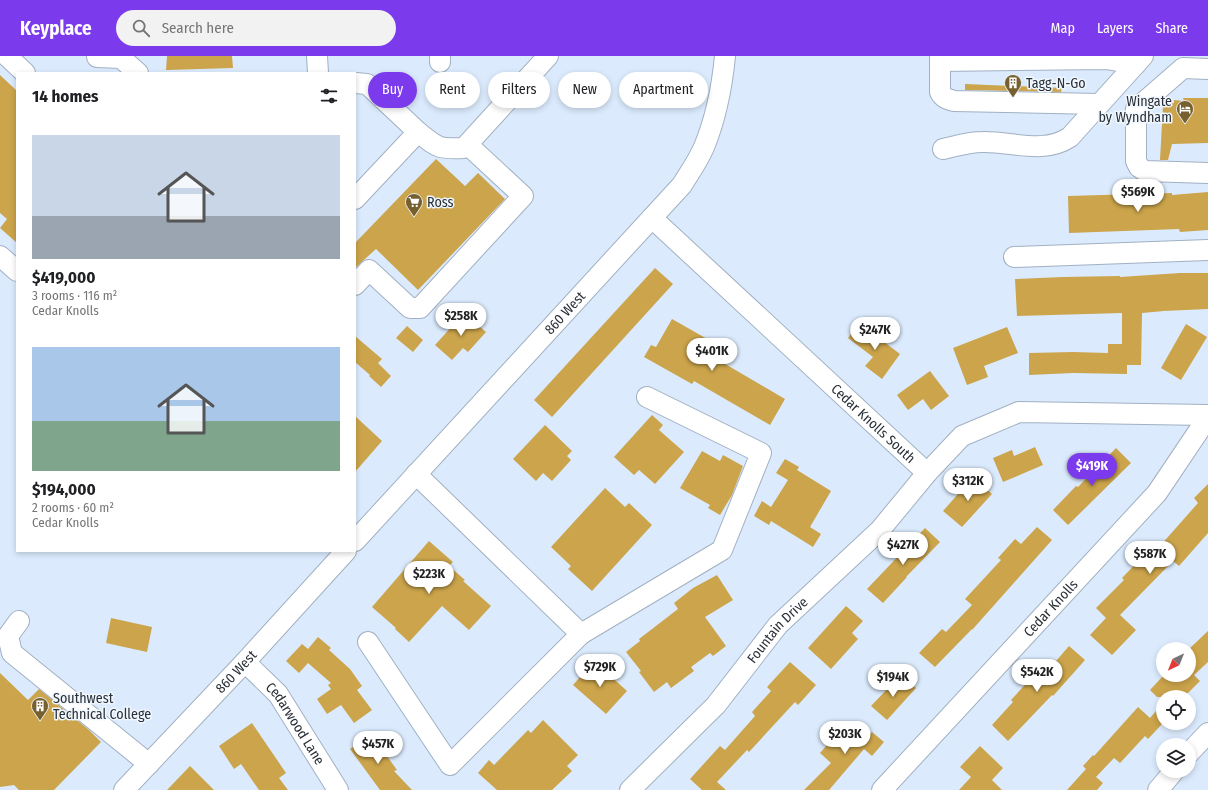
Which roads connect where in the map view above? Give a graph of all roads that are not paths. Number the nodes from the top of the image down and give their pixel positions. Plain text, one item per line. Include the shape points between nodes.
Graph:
1 (7, 56) edge
2 (317, 56) edge
3 (548, 56) edge
4 (724, 56) edge
5 (940, 58) edge
6 (1112, 58) edge
7 (1140, 60) edge
8 (97, 62) edge
9 (1181, 62) edge
10 (1208, 69) edge
11 (24, 72) edge
12 (137, 72) edge
13 (318, 72) edge
14 (356, 83) edge
15 (1099, 104) junction
16 (418, 132) junction
17 (468, 145) junction
18 (943, 149) dead end
19 (1208, 173) edge
20 (356, 198) edge
21 (652, 218) junction
22 (1208, 250) edge
23 (0, 256) edge
24 (1014, 257) dead end
25 (16, 270) edge
26 (356, 284) edge
27 (647, 397) dead end
28 (1208, 416) edge
29 (926, 472) junction
30 (416, 474) junction
31 (356, 540) edge
32 (345, 552) edge
33 (19, 621) dead end
34 (581, 634) junction
35 (368, 642) dead end
36 (245, 662) junction
37 (1208, 733) edge
38 (1196, 746) edge
39 (149, 764) junction
40 (1168, 778) edge
41 (124, 790) edge
42 (338, 790) edge
43 (630, 790) edge
44 (882, 790) edge
45 (1158, 790) edge

1 - 11 street
2 - 13 street
3 - 17 street
4 - 21 street, 860 West via 717,108 704,148 682,185
5 - 6 street
5 - 15 street via 940,92 942,96 954,101
6 - 7 street
7 - 15 street
8 - 12 street via 121,58
9 - 10 street
9 - 19 street via 1136,109 1136,161 1145,171
14 - 16 street via 367,84
15 - 18 street via 1070,137 1055,144 1043,147 983,142
16 - 17 street via 436,146 448,149 464,148
16 - 20 street
17 - 26 street via 523,196 420,308 410,308 369,270
21 - 29 street, Cedar Knolls South
21 - 30 street, 860 West
22 - 24 street
23 - 25 street
27 - 34 street via 760,453 722,550
28 - 29 street, Cedar Knolls South via 1019,412 962,436
28 - 44 street, Cedar Knolls via 1157,493
29 - 43 street, Fountain Drive via 880,530 778,625 716,705
30 - 31 street, 860 West
30 - 34 street
32 - 36 street, 860 West
33 - 39 street via 8,636 12,652
34 - 35 street via 450,765
36 - 39 street, 860 West
36 - 42 street, Cedarwood Lane via 278,694
37 - 38 street
39 - 41 street, 860 West
40 - 45 street

